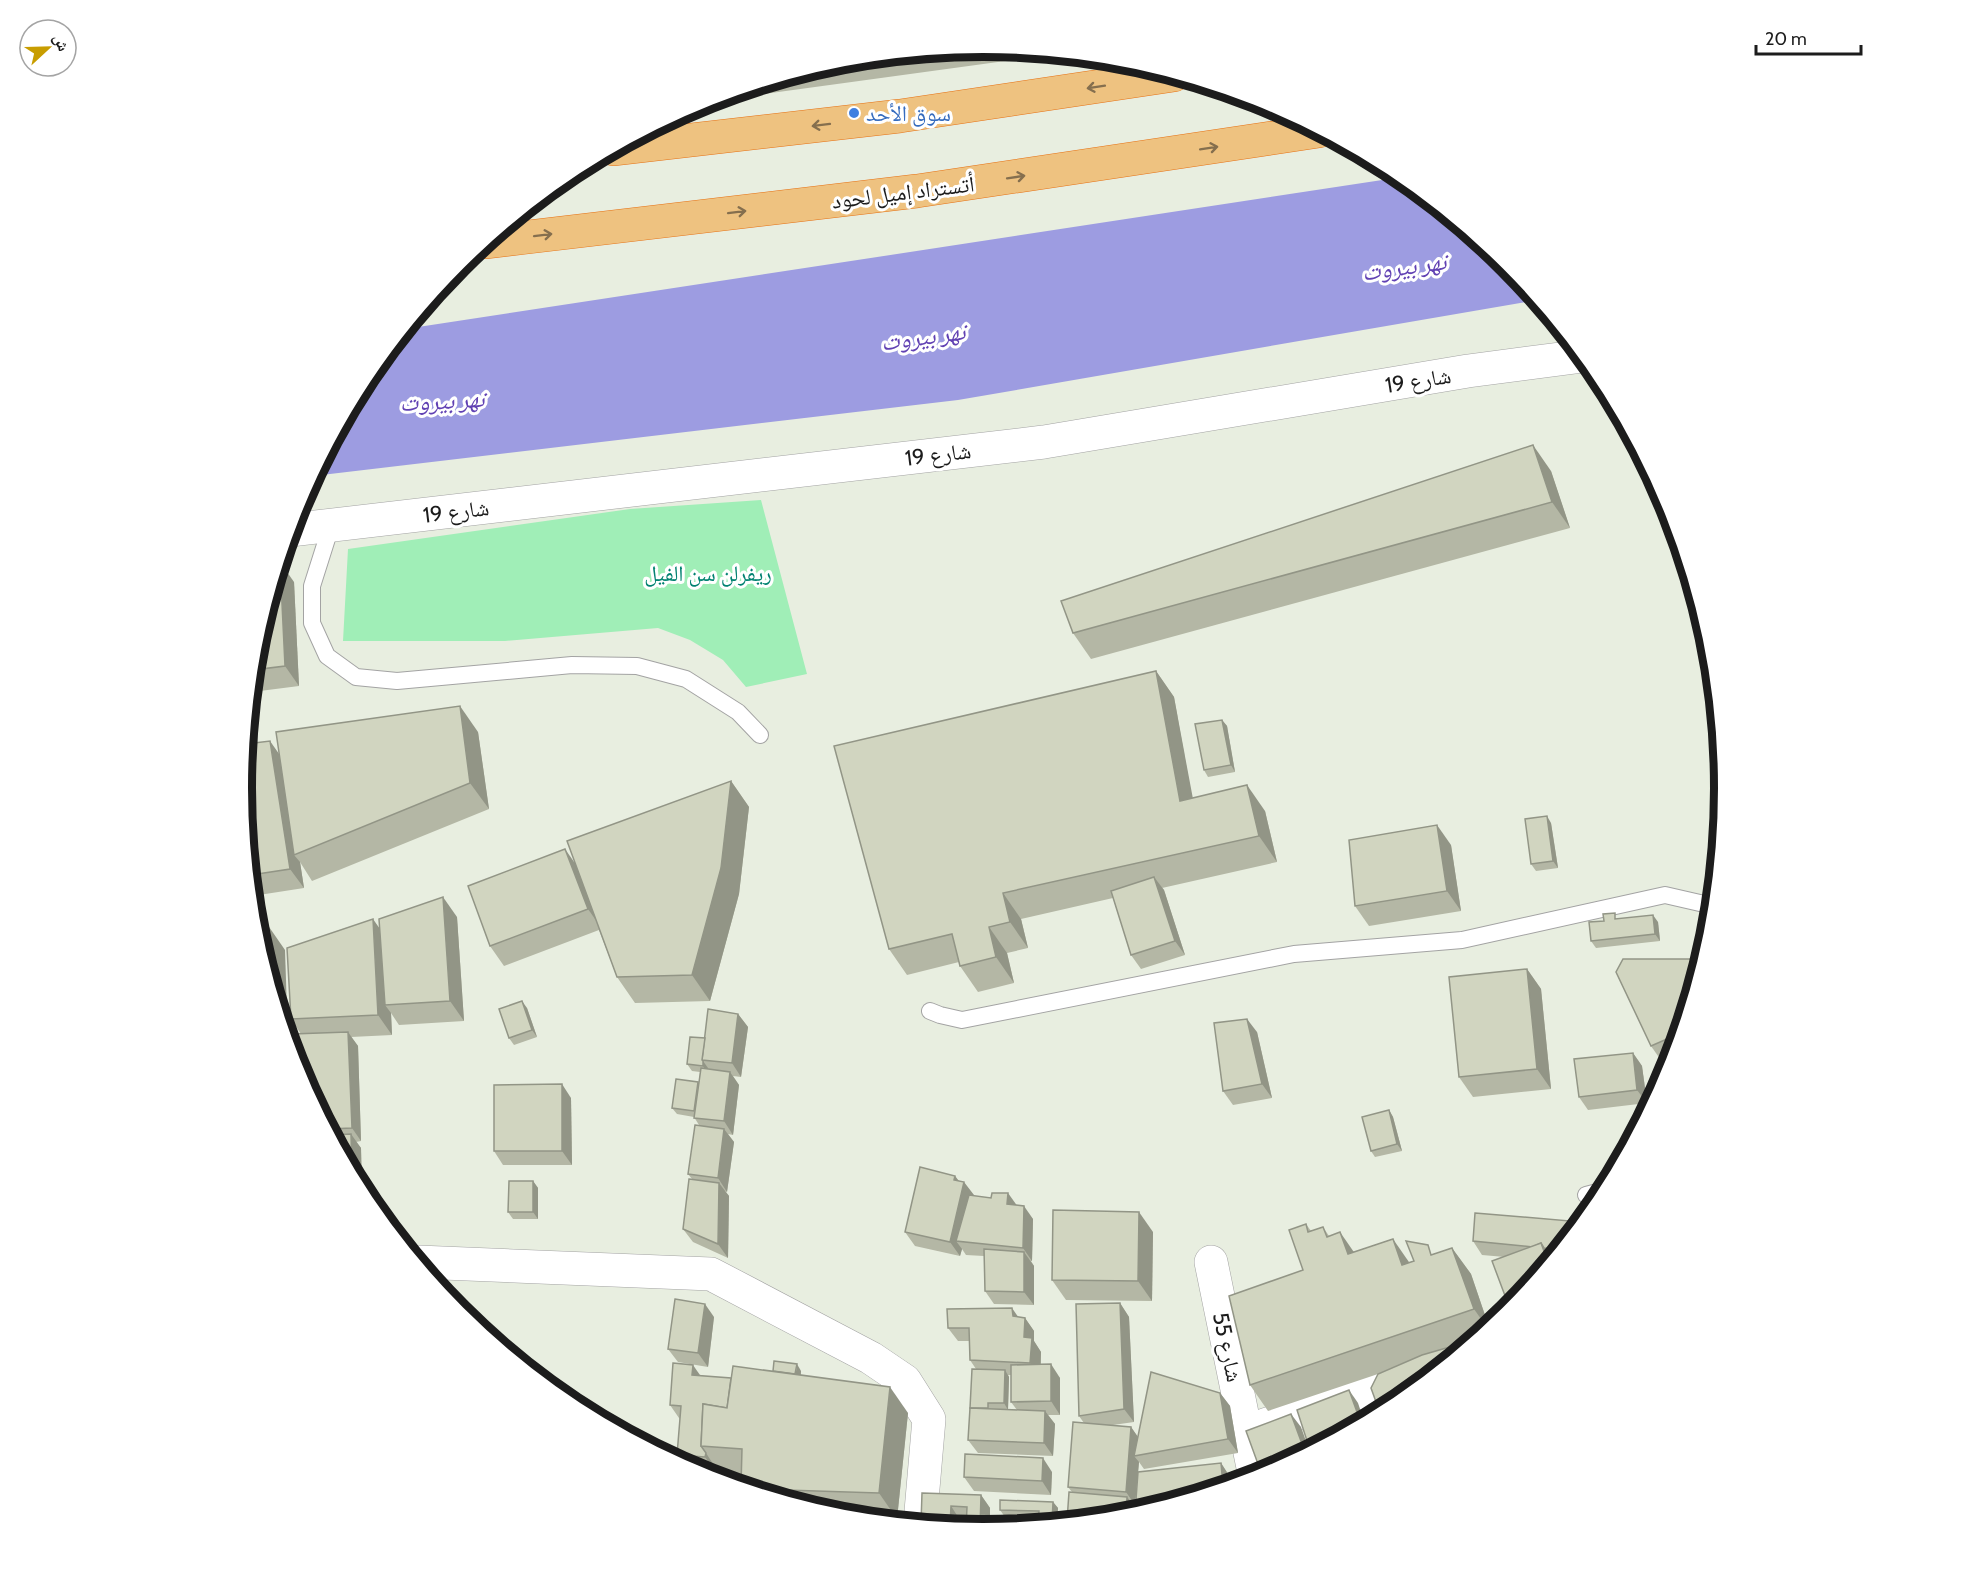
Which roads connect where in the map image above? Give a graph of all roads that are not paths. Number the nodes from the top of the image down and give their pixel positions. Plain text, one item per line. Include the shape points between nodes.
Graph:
1 (1155, 78) edge
2 (1308, 133) edge
3 (633, 147) edge
4 (498, 240) edge
5 (1573, 357) edge
6 (331, 526) junction
7 (300, 529) edge
8 (759, 735) dead end
9 (1704, 904) edge
10 (930, 1011) dead end
11 (1591, 1194) edge
12 (1586, 1195) dead end
13 (427, 1262) edge
14 (1211, 1263) dead end
15 (1400, 1388) edge
16 (1376, 1401) edge
17 (1246, 1431) junction
18 (1253, 1467) edge
19 (921, 1516) edge

1 -> 3 highway via 900,116
4 -> 2 highway, أتستراد إميل لحود via 917,191
5 - 6 street, شارع 19 via 1044,442
6 - 7 street, شارع 19
6 - 8 lane via 312,586 312,624 327,656 357,677 397,681 572,665 637,666 686,679 738,712
9 - 10 lane via 1665,895 1462,940 1294,954 962,1020
11 - 12 lane
13 - 19 street via 711,1274 871,1358 905,1381 929,1419
14 - 17 street, شارع 55
15 - 16 street
16 - 17 street
17 - 18 street, شارع 55

